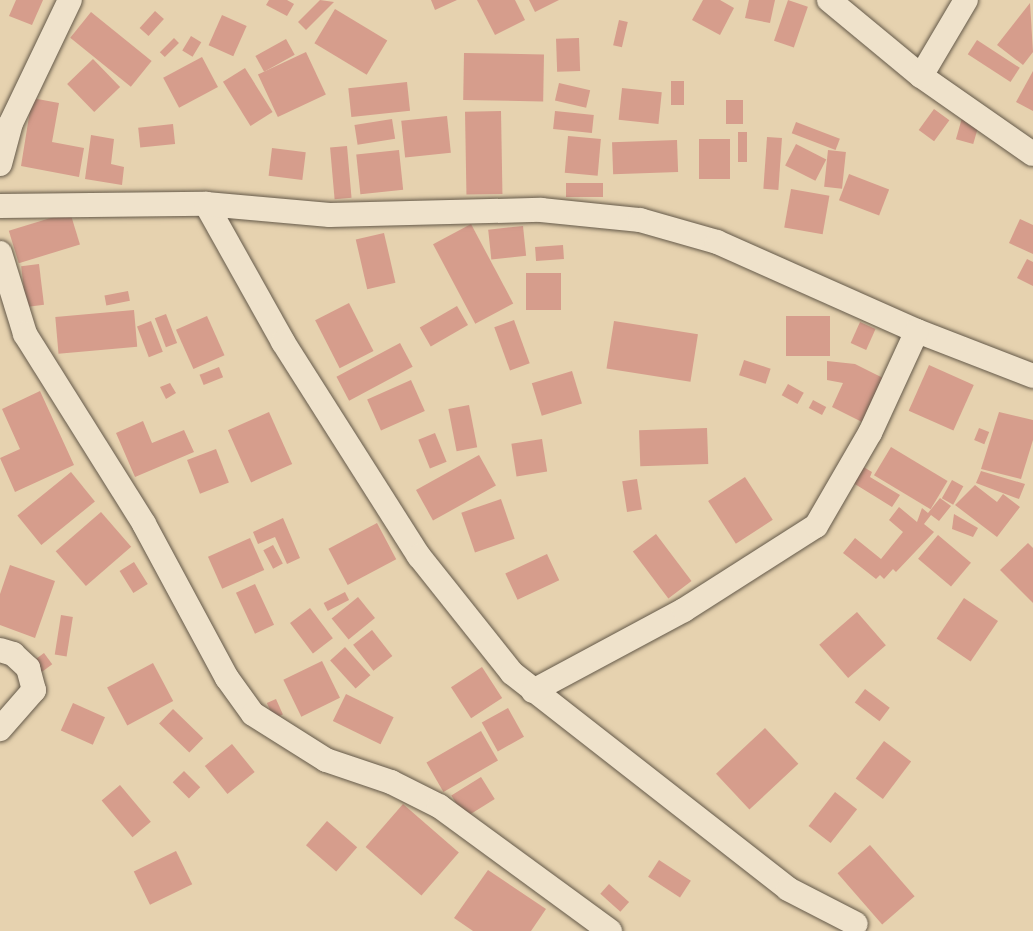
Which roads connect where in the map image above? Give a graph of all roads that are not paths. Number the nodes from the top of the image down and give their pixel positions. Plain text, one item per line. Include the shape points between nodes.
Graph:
1 (70, 0) edge
2 (829, 0) edge
3 (966, 0) edge
4 (921, 76) junction
5 (1033, 154) edge
6 (0, 164) edge
7 (206, 204) junction
8 (0, 206) edge
9 (0, 253) edge
10 (917, 331) junction
11 (1033, 376) edge
12 (0, 650) edge
13 (533, 691) junction
14 (0, 729) edge
15 (856, 924) dead end
16 (610, 931) edge

1 - 6 street via 11,123
2 - 4 street
3 - 4 street
4 - 5 street
7 - 8 street
7 - 10 street via 330,215 541,210 640,220 717,242
7 - 13 street via 283,342 419,556 512,673
9 - 16 street via 25,334 144,524 227,678 253,714 326,760 391,782 439,806
10 - 11 street
10 - 13 street via 870,433 816,526 684,610
12 - 14 street via 13,654 28,668 34,690
13 - 15 street via 788,889

